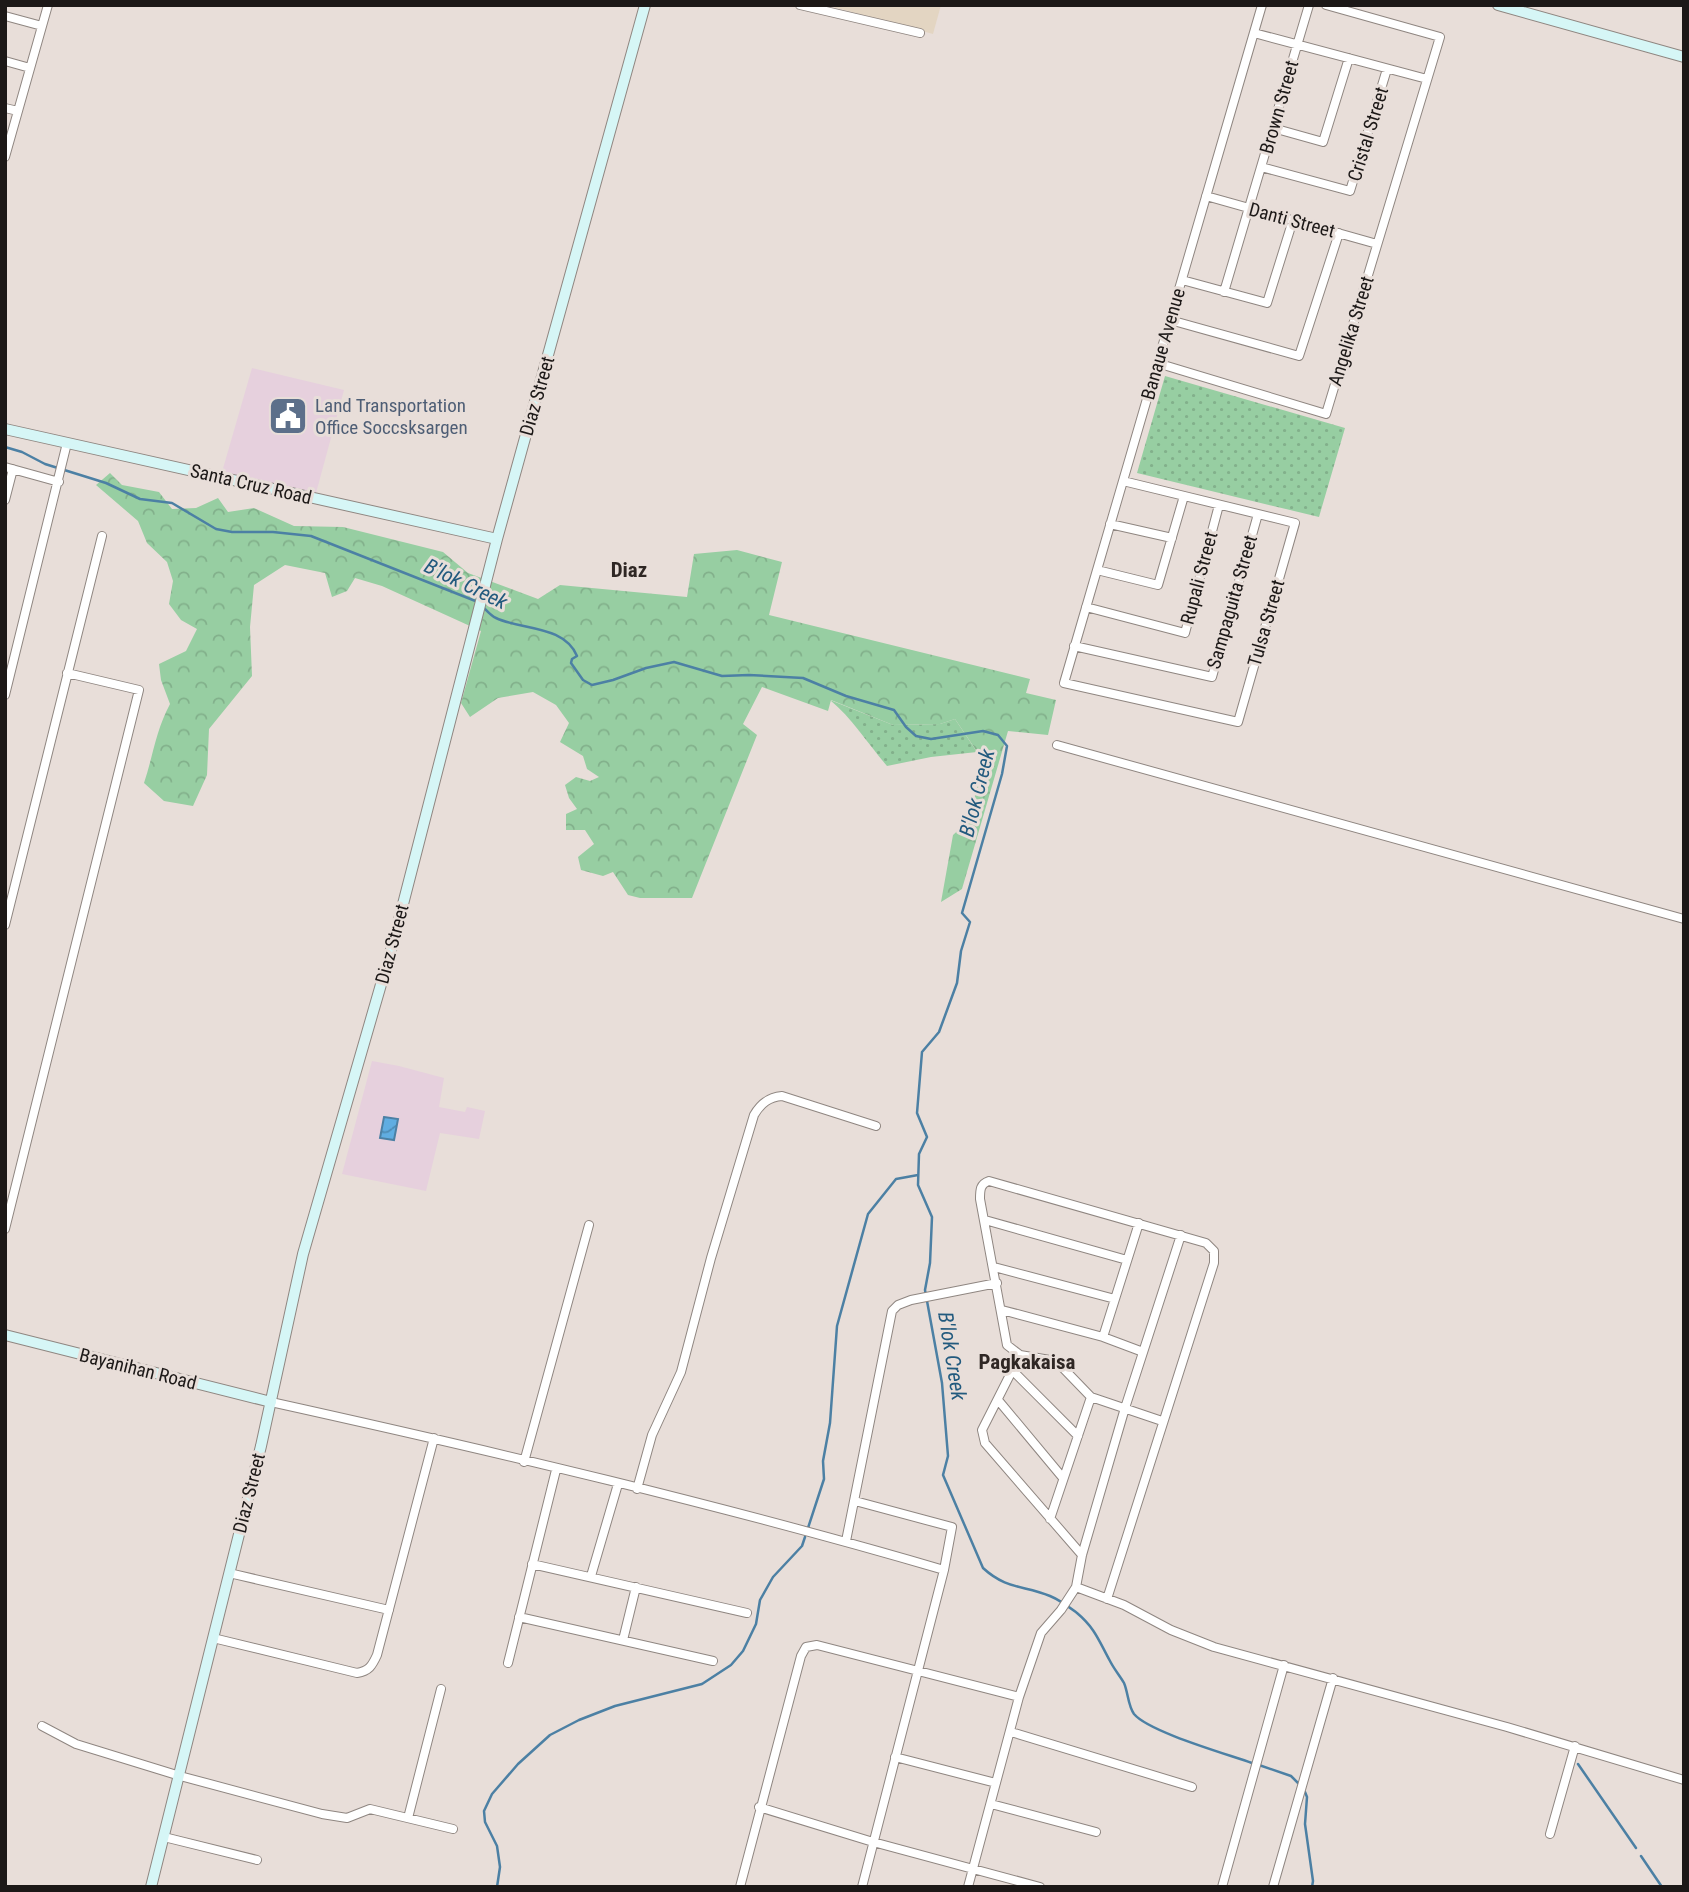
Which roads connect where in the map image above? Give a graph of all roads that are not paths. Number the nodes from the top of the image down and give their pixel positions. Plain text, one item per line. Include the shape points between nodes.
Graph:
1 (48, 5) edge
2 (645, 5) edge
3 (800, 5) edge
4 (1262, 5) edge
5 (1309, 5) edge
6 (1326, 5) edge
7 (1499, 5) edge
8 (5, 16) edge
9 (42, 26) junction
10 (920, 33) dead end
11 (1254, 33) junction
12 (1297, 45) junction
13 (1684, 57) edge
14 (1349, 58) junction
15 (5, 61) edge
16 (30, 68) junction
17 (1387, 69) junction
18 (1427, 79) junction
19 (5, 108) edge
20 (18, 111) junction
21 (1273, 128) junction
22 (6, 154) edge
23 (1261, 167) junction
24 (1206, 196) junction
25 (1249, 208) junction
26 (1293, 220) junction
27 (1339, 233) junction
28 (1377, 244) junction
29 (1182, 280) junction
30 (1224, 292) junction
31 (1170, 320) junction
32 (1157, 363) junction
33 (5, 429) edge
34 (67, 443) junction
35 (9, 468) edge
36 (61, 474) junction
37 (1123, 481) junction
38 (1184, 496) junction
39 (5, 500) edge
40 (1219, 505) junction
41 (1258, 514) junction
42 (1110, 524) junction
43 (102, 536) dead end
44 (1172, 538) junction
45 (497, 539) junction
46 (1097, 569) junction
47 (1086, 607) junction
48 (1074, 646) junction
49 (67, 673) junction
50 (1064, 683) joint
51 (5, 695) edge
52 (1057, 746) dead end
53 (1684, 919) edge
54 (5, 925) edge
55 (876, 1126) dead end
56 (985, 1220) junction
57 (1139, 1223) junction
58 (589, 1225) dead end
59 (5, 1229) edge
60 (1181, 1235) junction
61 (1126, 1260) junction
62 (994, 1267) junction
63 (997, 1283) junction
64 (1115, 1299) junction
65 (1002, 1310) junction
66 (5, 1335) edge
67 (1103, 1337) junction
68 (1143, 1352) junction
69 (1020, 1355) junction
70 (1013, 1371) junction
71 (1091, 1396) junction
72 (998, 1400) junction
73 (271, 1402) junction
74 (1125, 1408) junction
75 (1162, 1421) junction
76 (1078, 1436) junction
77 (434, 1438) junction
78 (524, 1462) junction
79 (556, 1469) junction
80 (1063, 1478) junction
81 (618, 1484) junction
82 (637, 1489) junction
83 (855, 1501) junction
84 (1050, 1519) junction
85 (846, 1541) junction
86 (1082, 1555) junction
87 (532, 1564) junction
88 (944, 1570) junction
89 (229, 1573) junction
90 (591, 1576) junction
91 (636, 1587) junction
92 (1076, 1587) junction
93 (1107, 1599) junction
94 (389, 1611) junction
95 (747, 1613) dead end
96 (519, 1617) junction
97 (213, 1638) junction
98 (623, 1640) junction
99 (713, 1661) dead end
100 (508, 1663) dead end
101 (1284, 1665) junction
102 (917, 1670) junction
103 (1333, 1678) junction
104 (441, 1689) dead end
105 (1019, 1697) junction
106 (42, 1726) dead end
107 (1011, 1732) junction
108 (1575, 1746) junction
109 (895, 1757) junction
110 (180, 1776) junction
111 (1684, 1780) edge
112 (996, 1783) junction
113 (1192, 1787) dead end
114 (991, 1804) junction
115 (759, 1807) junction
116 (408, 1818) junction
117 (453, 1829) dead end
118 (1096, 1832) dead end
119 (1550, 1834) dead end
120 (164, 1837) junction
121 (873, 1842) junction
122 (257, 1860) dead end
123 (973, 1868) junction
124 (151, 1887) edge
125 (740, 1887) edge
126 (862, 1887) edge
127 (968, 1887) edge
128 (1040, 1887) edge
129 (1222, 1887) edge
130 (1273, 1887) edge

1 - 9 street
2 - 45 main road, Diaz Street
3 - 10 street
4 - 11 street, Banaue Avenue
5 - 12 street, Brown Street
6 - 18 street, Angelika Street via 1440,37
7 - 13 main road
8 - 9 street
9 - 16 street
11 - 12 street
11 - 24 street, Banaue Avenue
12 - 14 street
12 - 21 street, Brown Street
14 - 17 street
14 - 21 street via 1323,142
15 - 16 street
16 - 20 street
17 - 18 street
17 - 23 street, Cristal Street via 1350,191
18 - 28 street, Angelika Street
19 - 20 street
20 - 22 street
21 - 23 street, Brown Street
23 - 25 street, Brown Street
24 - 25 street, Danti Street
24 - 29 street, Banaue Avenue
25 - 26 street, Danti Street
25 - 30 street, Brown Street
26 - 27 street, Danti Street
26 - 30 street via 1267,303
27 - 28 street, Danti Street
27 - 31 street via 1299,356
28 - 32 street, Angelika Street via 1326,414
29 - 30 street
29 - 31 street, Banaue Avenue
31 - 32 street, Banaue Avenue
32 - 37 street, Banaue Avenue
33 - 34 main road, Santa Cruz Road
34 - 36 street
34 - 45 main road, Santa Cruz Road
35 - 36 street
35 - 39 street
36 - 51 street
37 - 38 street, Tulsa Street
37 - 42 street, Banaue Avenue
38 - 40 street, Tulsa Street
38 - 44 street
40 - 41 street, Tulsa Street
40 - 47 street, Rupali Street via 1185,633
41 - 48 street, Sampaguita Street via 1212,677
41 - 50 street, Tulsa Street via 1295,523 1238,722
42 - 44 street
42 - 46 street, Banaue Avenue
43 - 49 street
44 - 46 street via 1158,585
45 - 73 main road, Diaz Street via 393,943 303,1254
46 - 47 street, Banaue Avenue
47 - 48 street, Banaue Avenue
48 - 50 street, Banaue Avenue
49 - 54 street
49 - 59 street via 138,690
52 - 53 street
55 - 82 street via 782,1096 758,1108 681,1372 652,1435
56 - 57 street via 980,1189 989,1181
56 - 61 street
56 - 62 street
57 - 60 street
57 - 61 street
58 - 78 street
60 - 68 street
60 - 75 street via 1211,1246 1215,1256
61 - 64 street
62 - 63 street
62 - 64 street
63 - 65 street
63 - 83 street via 904,1301 894,1307
64 - 67 street
65 - 67 street
65 - 69 street via 1005,1341
66 - 73 main road, Bayanihan Road
67 - 68 street
68 - 74 street
69 - 70 street
69 - 71 street via 1051,1360
70 - 72 street
70 - 76 street
71 - 74 street
71 - 76 street
72 - 80 street
72 - 84 street via 982,1430 983,1440
73 - 77 street
73 - 89 main road, Diaz Street
74 - 75 street
74 - 86 street
75 - 93 street
76 - 80 street
77 - 78 street
77 - 94 street
78 - 79 street
79 - 81 street
79 - 87 street
80 - 84 street
81 - 82 street
81 - 90 street
82 - 85 street
83 - 85 street
83 - 88 street via 952,1527
84 - 86 street
85 - 88 street
86 - 92 street
87 - 90 street
87 - 96 street
88 - 102 street
89 - 94 street
89 - 97 main road, Diaz Street
90 - 91 street
91 - 95 street
91 - 98 street
92 - 93 street
92 - 105 street via 1041,1633
93 - 101 street via 1193,1640
94 - 97 street via 377,1655 365,1672
96 - 98 street
96 - 100 street
97 - 110 main road, Diaz Street
98 - 99 street
101 - 103 street
101 - 129 street
102 - 105 street
102 - 109 street
102 - 115 street via 817,1645 806,1647
103 - 108 street
103 - 130 street
104 - 116 street
105 - 107 street
106 - 110 street via 76,1744
107 - 112 street
107 - 113 street
108 - 111 street
108 - 119 street
109 - 112 street
109 - 121 street
110 - 116 street via 341,1818 370,1809
110 - 120 main road, Diaz Street
112 - 114 street
114 - 118 street
114 - 123 street
115 - 121 street
115 - 125 street
116 - 117 street
120 - 122 street
120 - 124 main road, Diaz Street
121 - 123 street
121 - 126 street
123 - 127 street
123 - 128 street

